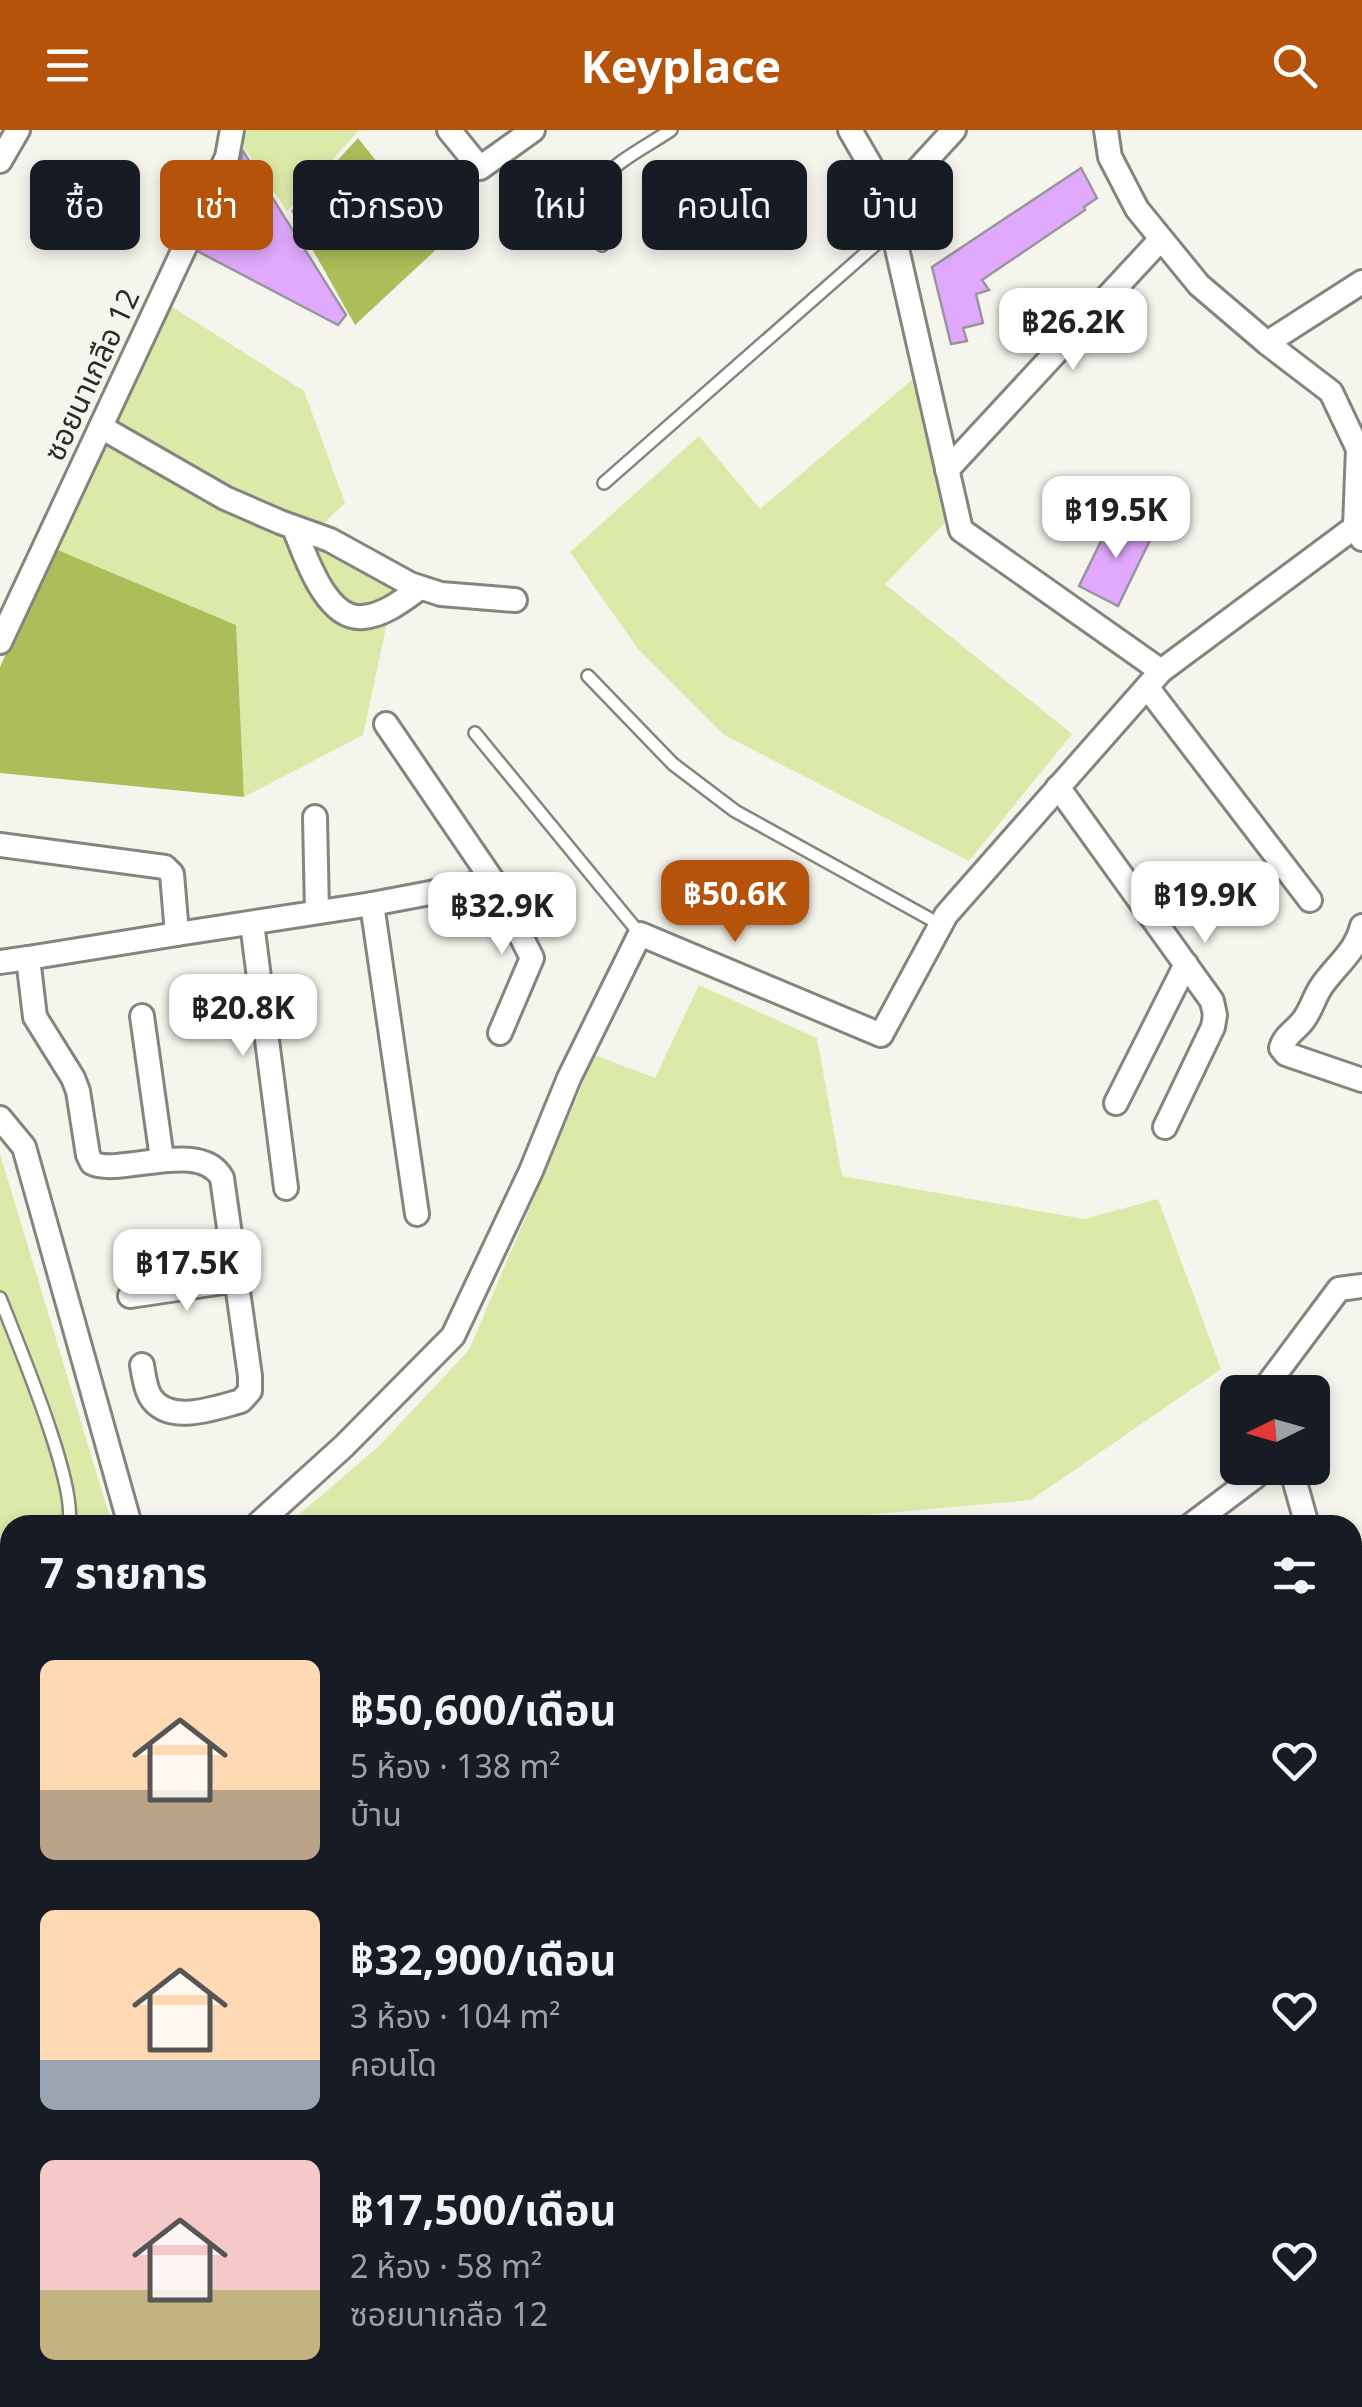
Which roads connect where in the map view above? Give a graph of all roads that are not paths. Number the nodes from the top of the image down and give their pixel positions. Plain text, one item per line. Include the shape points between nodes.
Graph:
1 (18, 130) edge
2 (232, 130) edge
3 (449, 130) edge
4 (533, 130) edge
5 (671, 130) edge
6 (850, 130) edge
7 (954, 130) edge
8 (1106, 130) edge
9 (867, 160) edge
10 (926, 160) edge
11 (0, 161) edge
12 (622, 163) edge
13 (1161, 239) junction
14 (869, 250) edge
15 (897, 250) edge
16 (1362, 282) edge
17 (1267, 343) junction
18 (101, 427) junction
19 (947, 470) junction
20 (604, 484) dead end
21 (294, 528) junction
22 (1359, 533) edge
23 (420, 588) junction
24 (515, 600) dead end
25 (0, 642) edge
26 (588, 676) dead end
27 (1154, 679) junction
28 (386, 724) dead end
29 (475, 733) dead end
30 (1058, 787) junction
31 (315, 817) dead end
32 (0, 845) edge
33 (493, 881) junction
34 (1310, 900) dead end
35 (372, 904) junction
36 (318, 912) junction
37 (252, 923) junction
38 (940, 926) junction
39 (1362, 926) edge
40 (177, 934) junction
41 (640, 934) junction
42 (28, 958) junction
43 (0, 962) edge
44 (1186, 964) junction
45 (142, 1016) dead end
46 (500, 1034) dead end
47 (1362, 1080) edge
48 (1116, 1104) dead end
49 (0, 1118) edge
50 (1165, 1127) dead end
51 (162, 1159) junction
52 (286, 1188) dead end
53 (417, 1214) dead end
54 (237, 1280) junction
55 (1362, 1286) edge
56 (130, 1296) dead end
57 (0, 1298) edge
58 (142, 1365) dead end
59 (1275, 1375) edge
60 (1244, 1485) edge
61 (1297, 1485) edge
62 (71, 1515) edge
63 (127, 1515) edge
64 (267, 1515) edge
65 (1203, 1515) edge
66 (1305, 1515) edge

1 - 11 street
2 - 18 street, ซอยนาเกลือ 12 via 228,157
3 - 4 street via 480,168
5 - 12 lane
6 - 9 street
7 - 10 street
8 - 13 street via 1110,158
13 - 17 street via 1199,285
13 - 19 street
14 - 20 lane
15 - 19 street
16 - 17 street
17 - 22 street via 1331,392 1352,434
18 - 21 street via 225,498
18 - 25 street, ซอยนาเกลือ 12
19 - 27 street via 961,530
21 - 23 street
21 - 23 street via 328,598 350,617 376,614
22 - 27 street
23 - 24 street
26 - 38 lane via 673,764 735,811
27 - 30 street
27 - 34 street
28 - 33 street
29 - 41 lane
30 - 38 street
30 - 44 street
31 - 36 street
32 - 40 street via 165,867 172,874
33 - 35 street
33 - 46 street via 532,958
35 - 36 street
35 - 53 street
36 - 37 street
37 - 40 street
37 - 52 street
38 - 41 street via 881,1035
39 - 47 street via 1352,951 1281,1048
40 - 42 street
41 - 64 street via 453,1336
42 - 43 street
42 - 51 street via 34,1017 73,1078 92,1163
44 - 48 street
44 - 50 street via 1216,1015
45 - 51 street
49 - 63 street via 24,1148
51 - 54 street via 202,1162 220,1172
54 - 56 street
54 - 58 street via 250,1376 246,1398 173,1413 151,1397
55 - 59 street via 1340,1289
57 - 62 lane via 66,1479
60 - 65 street
61 - 66 street

